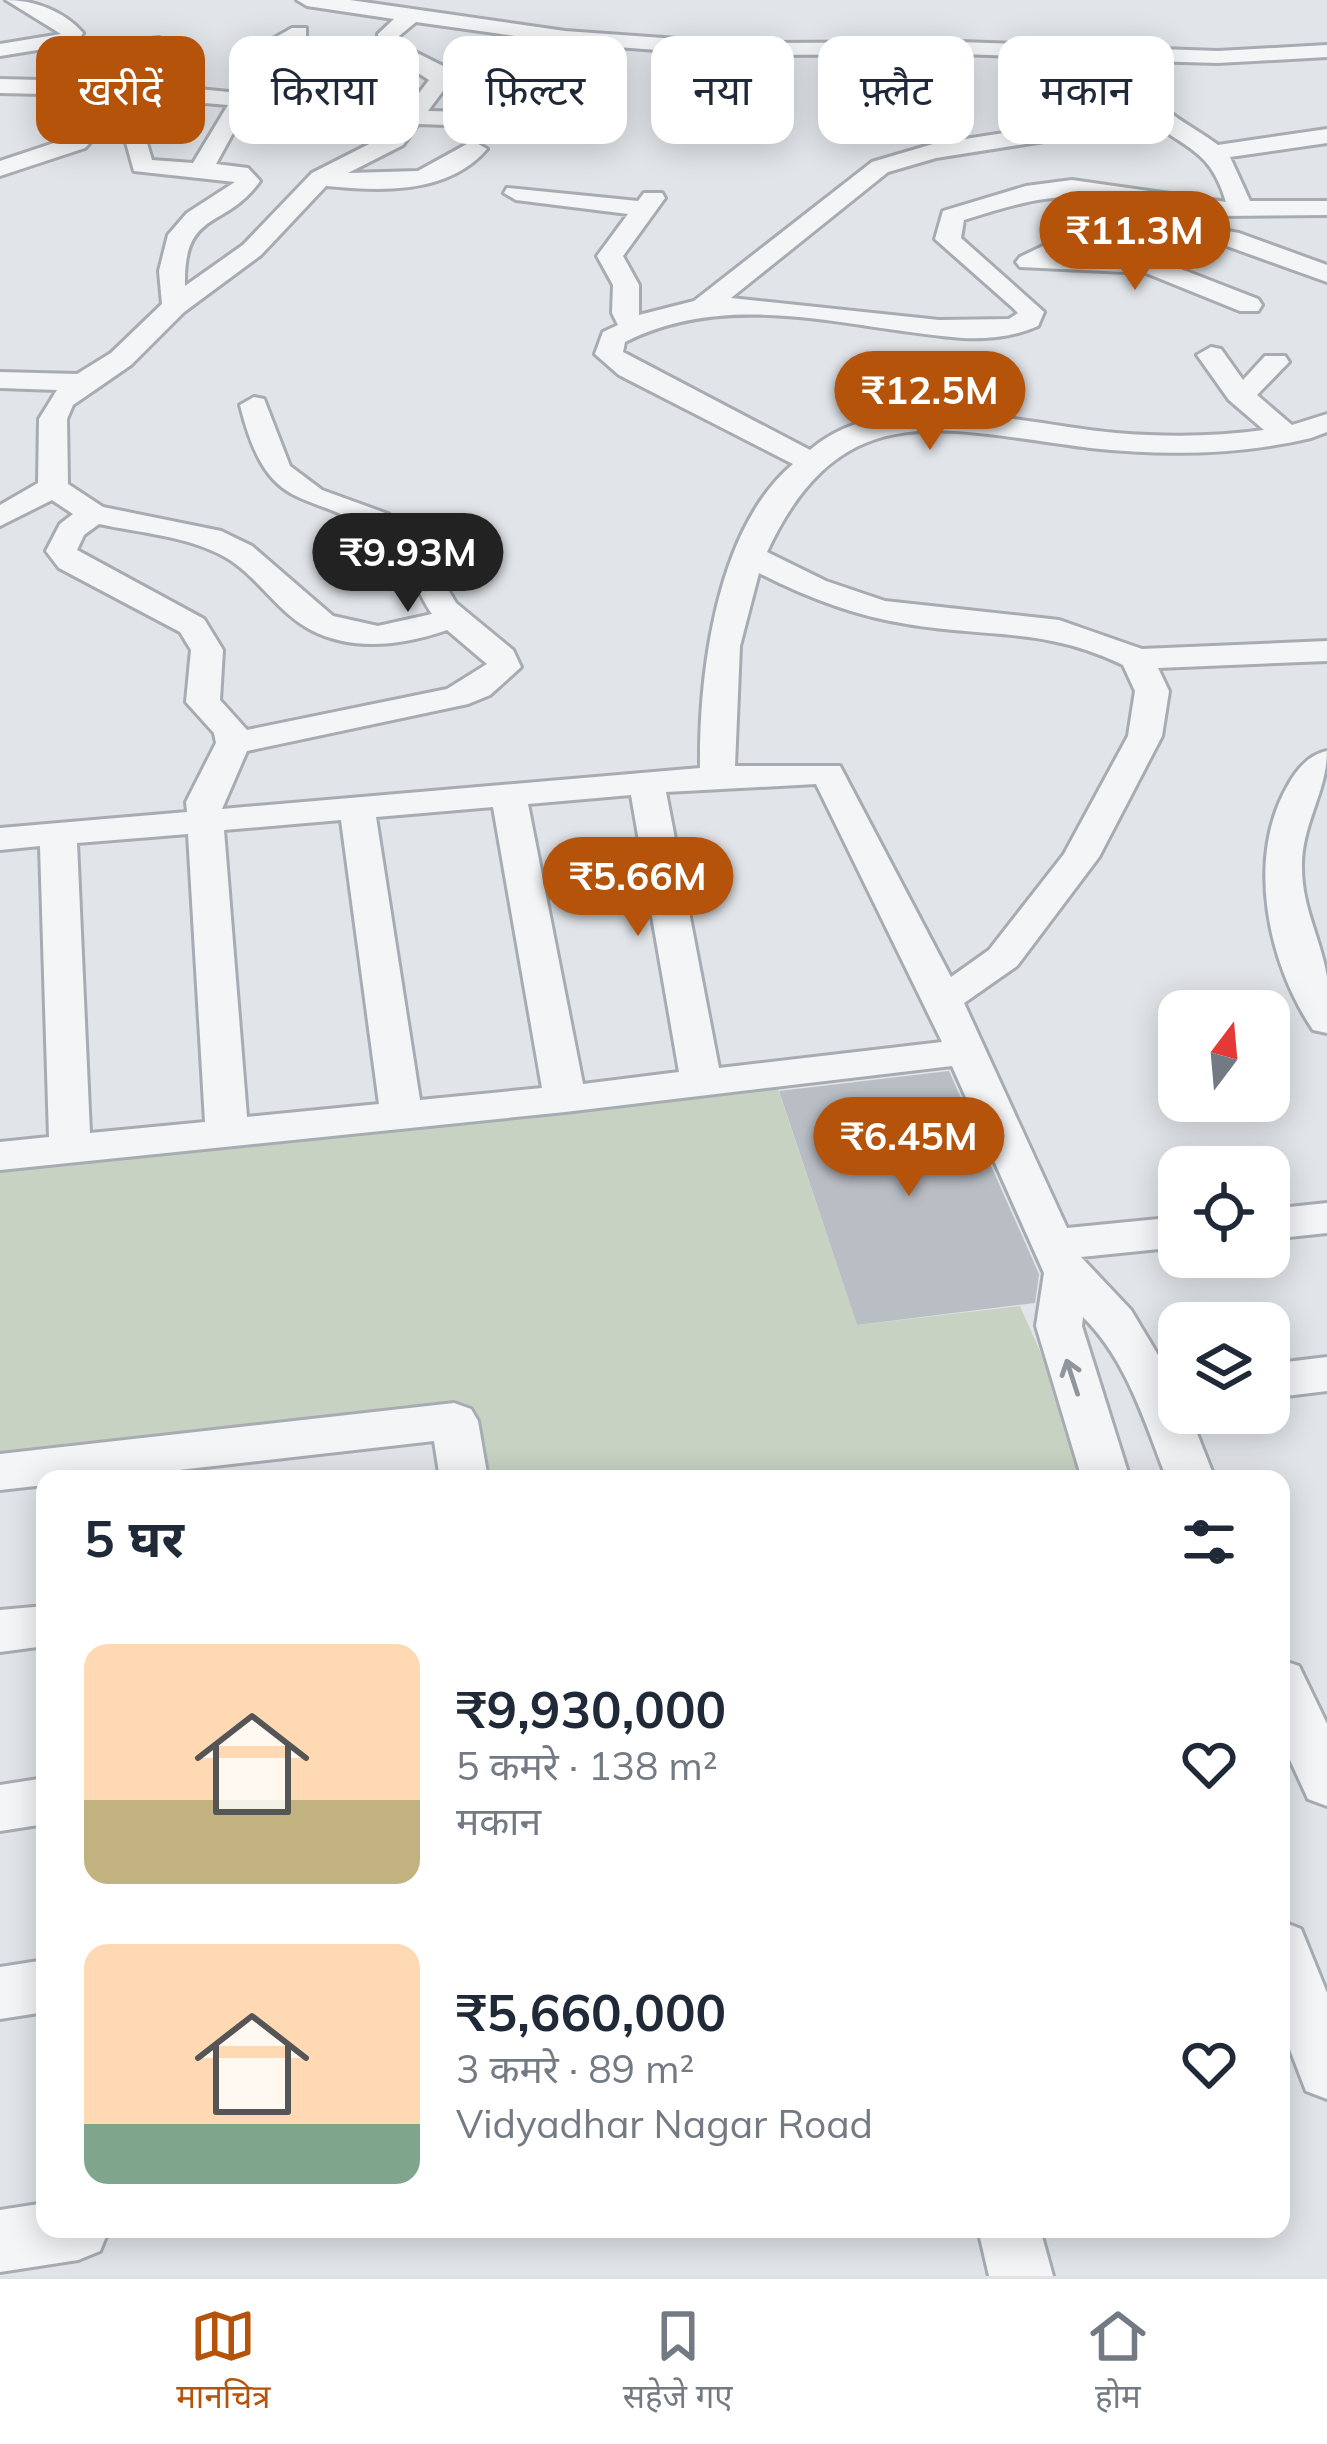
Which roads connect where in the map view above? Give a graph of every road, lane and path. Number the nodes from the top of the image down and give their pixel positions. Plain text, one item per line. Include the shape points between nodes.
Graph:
1 (16, 0) edge
2 (307, 0) edge
3 (409, 17) junction
4 (299, 32) dead end
5 (70, 36) edge
6 (293, 36) edge
7 (389, 36) edge
8 (651, 44) edge
9 (794, 50) edge
10 (998, 51) edge
11 (1327, 51) edge
12 (1174, 54) edge
13 (419, 62) edge
14 (0, 86) edge
15 (36, 87) edge
16 (419, 113) edge
17 (229, 123) edge
18 (1174, 127) edge
19 (1327, 136) edge
20 (998, 140) edge
21 (73, 144) edge
22 (137, 144) edge
23 (387, 144) edge
24 (1070, 144) edge
25 (475, 149) dead end
26 (1212, 154) junction
27 (202, 168) junction
28 (0, 169) edge
29 (320, 178) junction
30 (1101, 183) junction
31 (516, 193) dead end
32 (1327, 208) edge
33 (1231, 209) junction
34 (1230, 238) junction
35 (1029, 262) junction
36 (1327, 274) edge
37 (1010, 289) junction
38 (175, 305) junction
39 (1249, 305) dead end
40 (700, 310) junction
41 (632, 325) junction
42 (1211, 355) dead end
43 (1275, 362) dead end
44 (0, 380) edge
45 (82, 382) junction
46 (1239, 394) junction
47 (254, 405) dead end
48 (1304, 430) edge
49 (1327, 459) edge
50 (808, 460) junction
51 (52, 487) junction
52 (93, 514) junction
53 (0, 517) edge
54 (749, 555) junction
55 (452, 617) junction
56 (1327, 651) edge
57 (1137, 659) junction
58 (233, 743) junction
59 (1327, 761) edge
60 (718, 778) junction
61 (647, 785) junction
62 (509, 796) junction
63 (357, 809) junction
64 (206, 822) junction
65 (58, 834) junction
66 (0, 839) edge
67 (944, 1000) junction
68 (1327, 1021) edge
69 (963, 1052) junction
70 (701, 1081) junction
71 (565, 1099) junction
72 (401, 1115) junction
73 (226, 1133) junction
74 (70, 1150) junction
75 (0, 1156) edge
76 (1327, 1218) edge
77 (1290, 1222) edge
78 (1158, 1237) edge
79 (1061, 1258) junction
80 (1327, 1374) edge
81 (1290, 1378) edge
82 (1158, 1379) edge
83 (1179, 1434) edge
84 (462, 1470) edge
85 (1103, 1470) edge
86 (1189, 1470) edge
87 (0, 1472) edge
88 (36, 1627) edge
89 (0, 1631) edge
90 (1290, 1701) edge
91 (1327, 1783) edge
92 (36, 1802) edge
93 (0, 1808) edge
94 (1290, 1974) edge
95 (36, 1987) edge
96 (0, 1993) edge
97 (1312, 2039) edge
98 (36, 2235) edge
99 (1011, 2238) edge
100 (0, 2241) edge
101 (1021, 2276) edge

1 - 5 street
2 - 3 street
3 - 7 street
3 - 8 street
4 - 6 street
9 - 10 street
11 - 12 street
13 - 16 street via 440,80
14 - 15 street
17 - 27 street
18 - 26 street
19 - 26 street
20 - 40 street via 880,167
21 - 28 street
22 - 27 street via 142,166
23 - 29 street
24 - 30 street
25 - 29 street via 456,166 411,182
26 - 33 street via 1225,165
27 - 38 street via 240,172 248,181 178,240
29 - 38 street via 252,250
30 - 33 street
30 - 34 street
30 - 35 street via 1078,239
30 - 37 street via 952,216 948,239
31 - 41 street via 648,204 610,256 626,285
32 - 33 street
33 - 34 street
34 - 36 street
35 - 37 street
35 - 39 street via 1150,265
37 - 40 street via 1031,311 1029,320 998,330 769,308
38 - 45 street
40 - 41 street
41 - 50 street via 613,338 609,354
42 - 46 street
43 - 46 street
44 - 45 street
45 - 51 street via 53,419
46 - 48 street
47 - 55 street via 260,439 286,481 404,539
48 - 49 street
48 - 50 street via 1146,443 897,421
50 - 54 street via 784,486
51 - 52 street
51 - 53 street
52 - 55 street via 210,538 241,553 322,623 378,636
52 - 58 street via 70,530 61,551 193,626 208,650 203,702
54 - 57 street via 833,599 928,618 1054,625
54 - 60 street via 715,688
55 - 58 street via 501,657 504,667 478,688
56 - 57 street
57 - 67 street via 1152,691 1145,736 1082,857 1003,958
58 - 64 street via 205,802
59 - 68 street via 1308,776 1282,838 1281,896
60 - 61 street
60 - 67 street via 827,772
61 - 62 street
61 - 70 street
62 - 63 street
62 - 71 street
63 - 64 street
63 - 72 street
64 - 65 street
64 - 73 street
65 - 66 street
65 - 74 street
67 - 69 street
69 - 70 street
69 - 79 street
70 - 71 street
71 - 72 street
72 - 73 street
73 - 74 street
74 - 75 street
76 - 77 street
78 - 79 street
79 - 82 street
85 -> 79 street via 1059,1326
80 - 81 street
83 - 86 street
84 - 87 street via 454,1421
88 - 89 street
90 - 91 street
92 - 93 street
94 - 97 street
95 - 96 street
98 - 100 street
99 - 101 street

